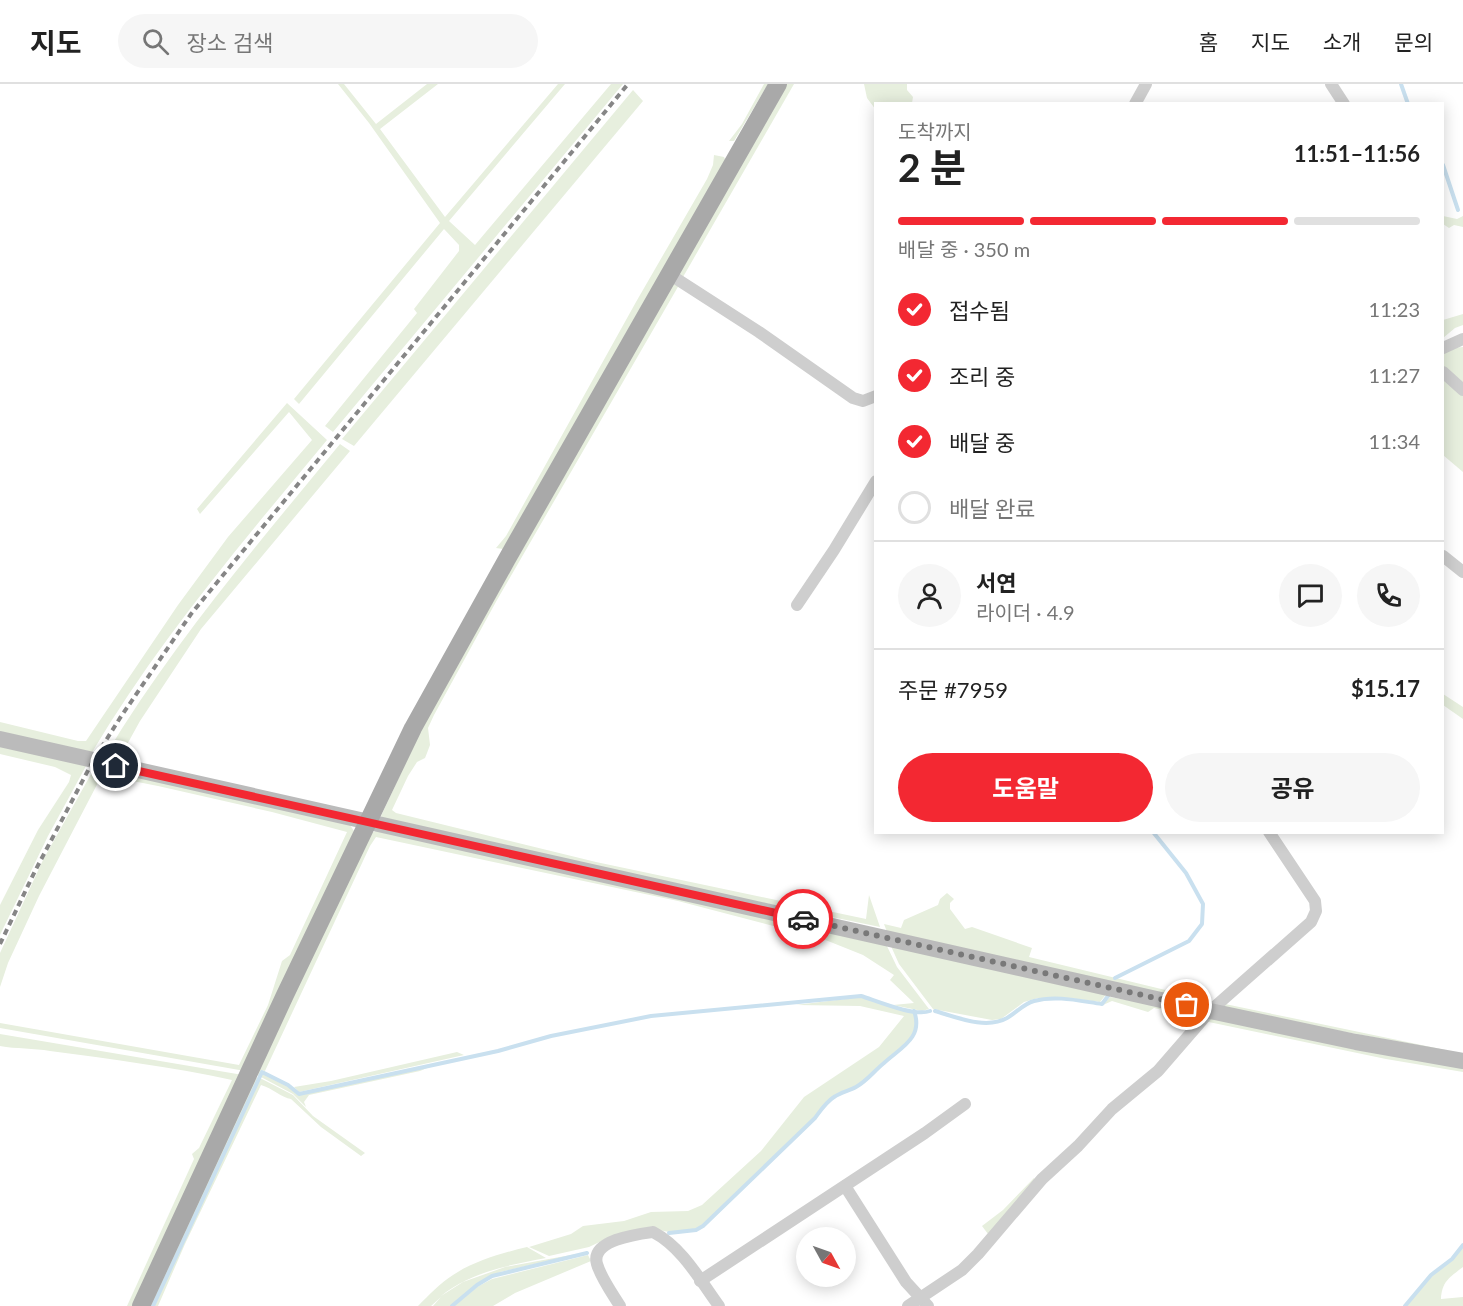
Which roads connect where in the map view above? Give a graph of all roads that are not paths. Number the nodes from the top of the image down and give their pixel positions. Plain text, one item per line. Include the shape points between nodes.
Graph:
1 (778, 84) edge
2 (1146, 84) edge
3 (1331, 84) edge
4 (1137, 102) edge
5 (1343, 102) edge
6 (669, 274) junction
7 (1463, 339) edge
8 (1444, 348) edge
9 (1444, 373) edge
10 (1463, 390) edge
11 (874, 397) edge
12 (874, 484) edge
13 (1444, 557) edge
14 (1463, 572) edge
15 (797, 605) dead end
16 (0, 739) edge
17 (369, 823) junction
18 (1270, 834) edge
19 (1210, 1011) junction
20 (1463, 1061) edge
21 (965, 1104) dead end
22 (845, 1186) junction
23 (700, 1281) junction
24 (924, 1302) edge
25 (141, 1306) edge
26 (620, 1306) edge
27 (719, 1306) edge
28 (908, 1306) edge

1 - 6 main road
2 - 4 street
3 - 5 street
6 - 11 street via 853,398 863,401
6 - 17 main road via 441,677
7 - 8 street
9 - 10 street
12 - 15 street
13 - 14 street
16 - 17 main road
17 - 19 main road
17 - 25 main road
18 - 19 street via 1315,901 1316,911 1311,922
19 - 20 main road
19 - 24 street via 1164,1065 1112,1109 1042,1179 978,1254
21 - 22 street
22 - 23 street
22 - 24 street via 906,1282
23 - 26 street via 665,1238 653,1232 619,1239 597,1253 596,1262
23 - 27 street
24 - 28 street

